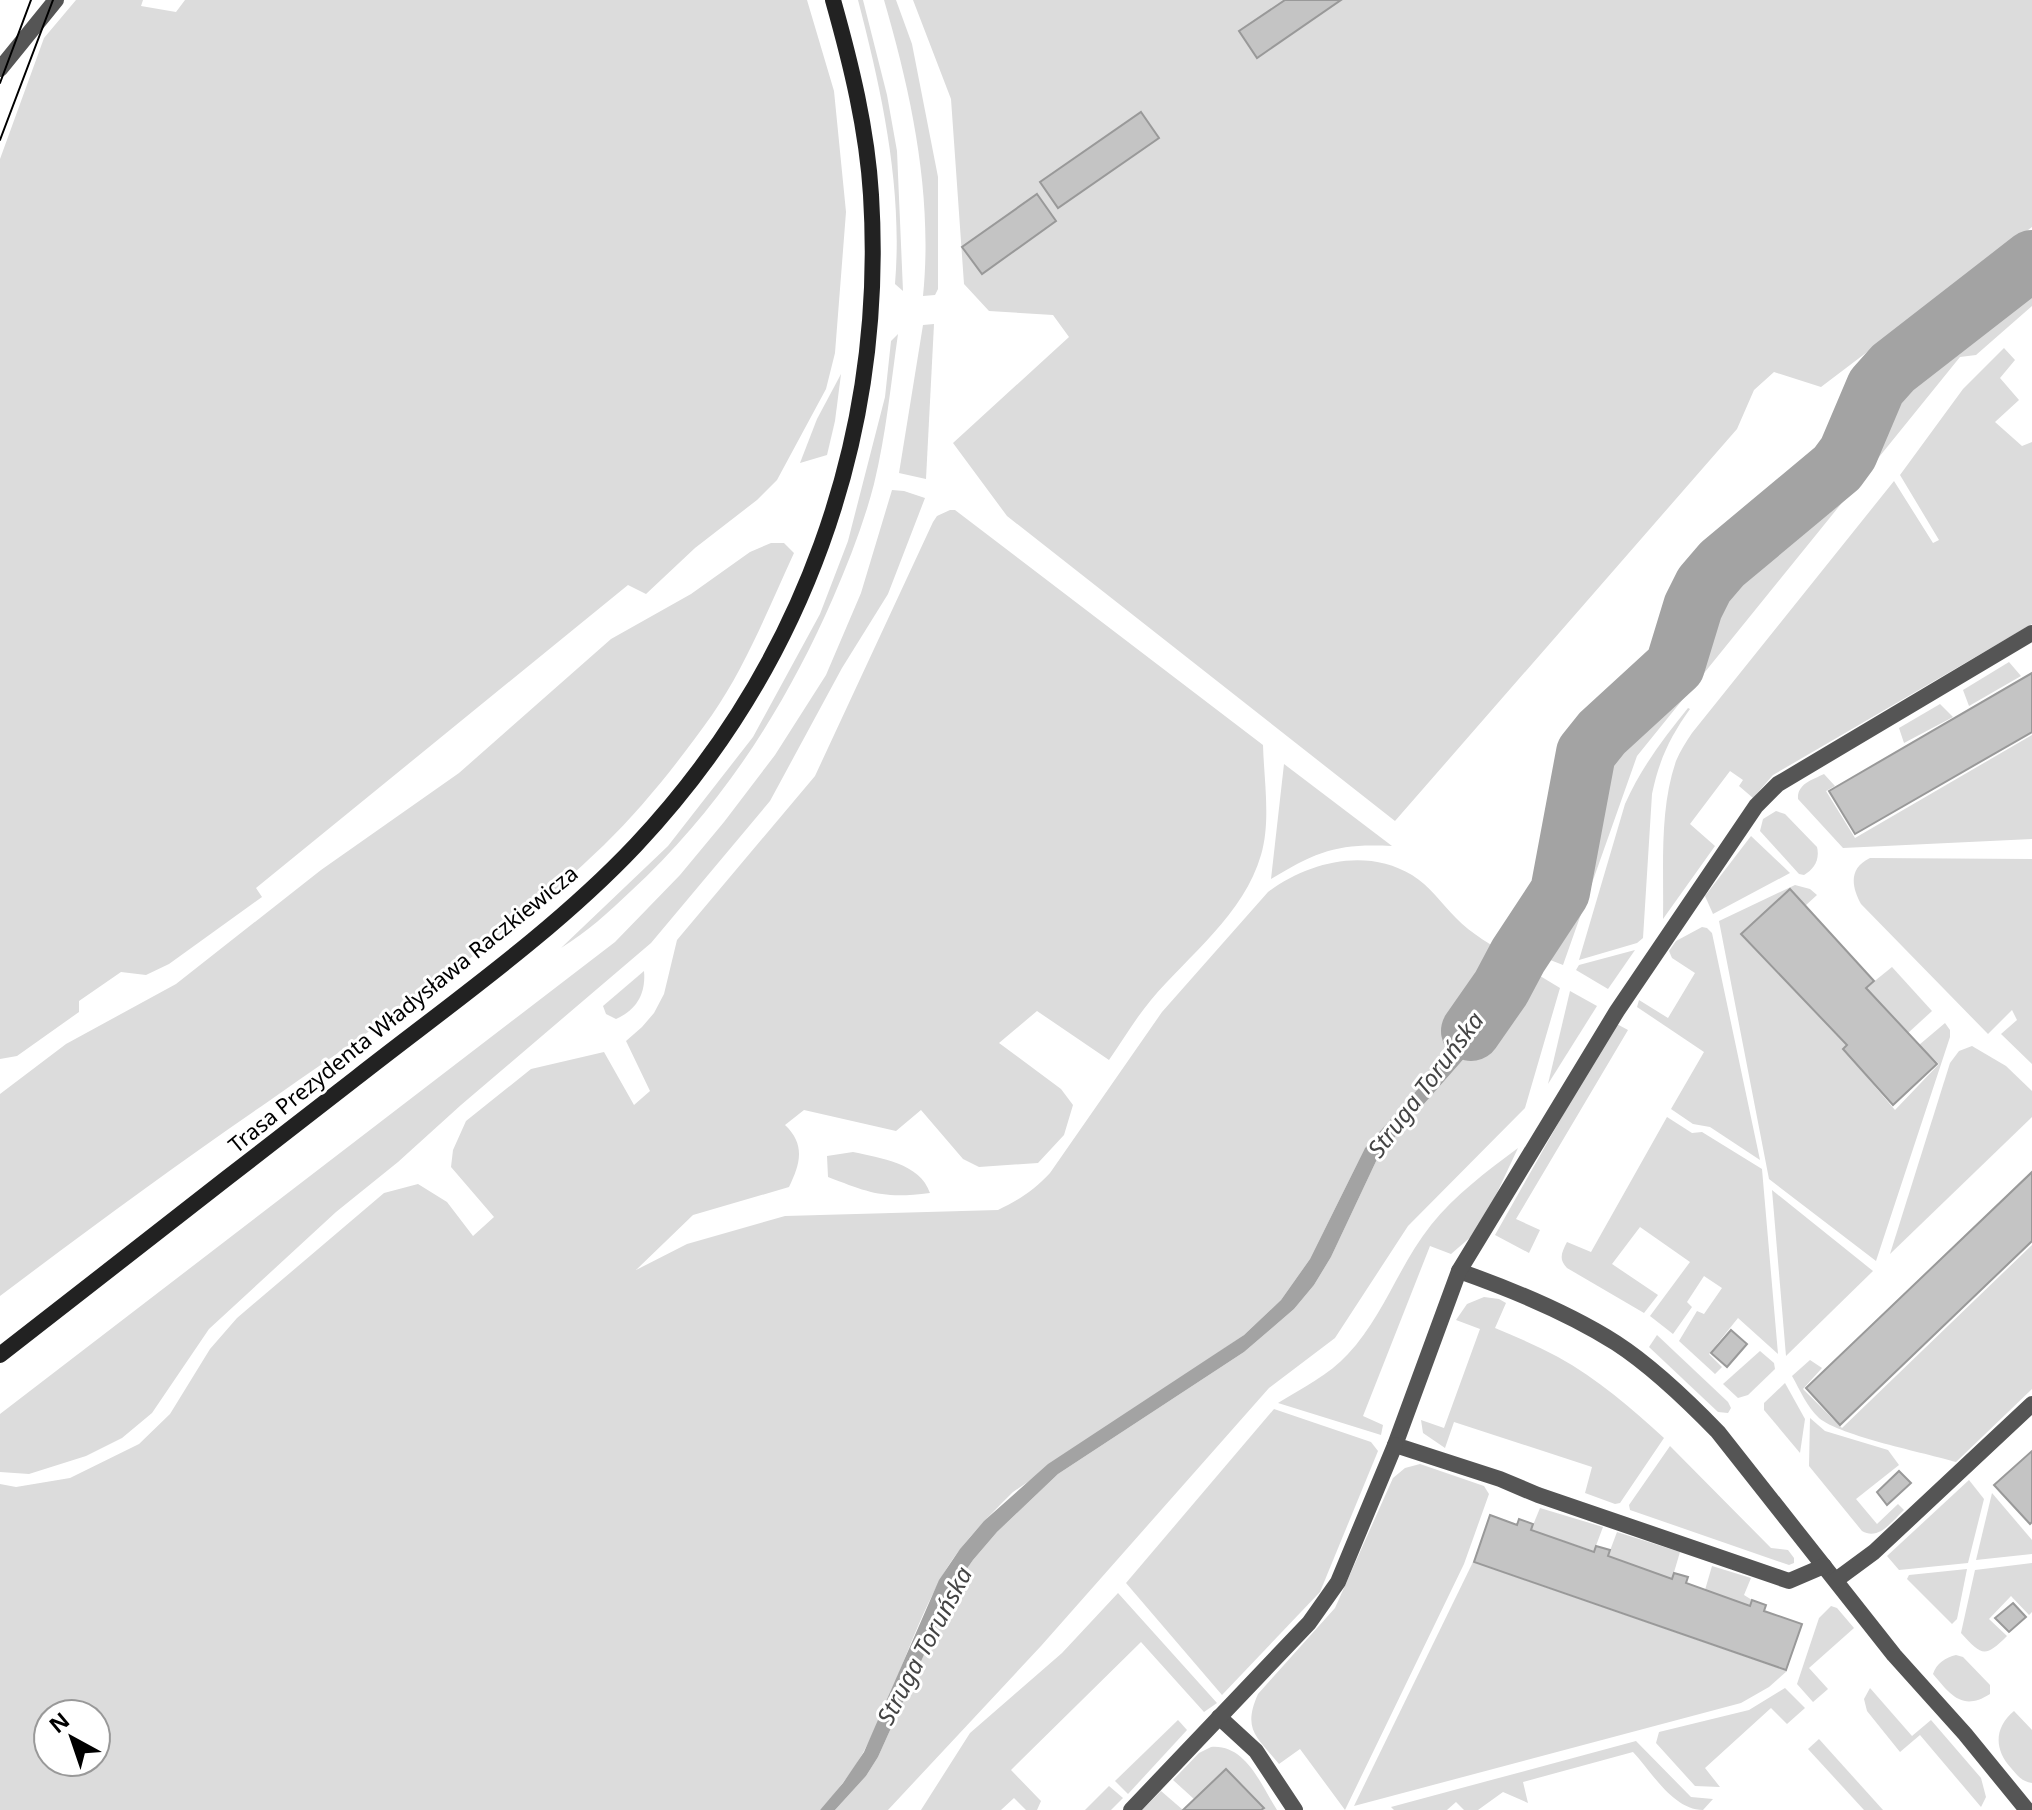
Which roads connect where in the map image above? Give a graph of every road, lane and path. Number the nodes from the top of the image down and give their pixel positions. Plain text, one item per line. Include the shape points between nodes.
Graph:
1 (56, 0) edge
2 (824, 0) edge
3 (833, 0) edge
4 (844, 39) junction
5 (0, 69) edge
6 (2032, 633) edge
7 (1459, 1271) junction
8 (0, 1355) edge
9 (2032, 1404) edge
10 (1395, 1445) junction
11 (1824, 1566) junction
12 (1836, 1580) junction
13 (1219, 1717) junction
14 (1131, 1810) edge
15 (1295, 1810) edge
16 (2027, 1810) edge

1 - 5 street
2 - 4 main road, Trasa Prezydenta Władysława Raczkiewicza
3 - 4 main road, Trasa Prezydenta Władysława Raczkiewicza
4 - 8 main road, Trasa Prezydenta Władysława Raczkiewicza via 871,193 873,260 863,390 826,533 782,638 750,697 673,804 575,903
6 - 7 street via 1778,784 1756,806 1617,1011
7 - 10 street
7 - 11 street via 1525,1294 1616,1343 1653,1371 1718,1432
9 - 12 street via 1874,1552
10 - 11 street via 1789,1581
10 - 13 street via 1338,1582 1309,1623
11 - 12 street
12 - 16 street
13 - 14 street
13 - 15 street via 1256,1751

